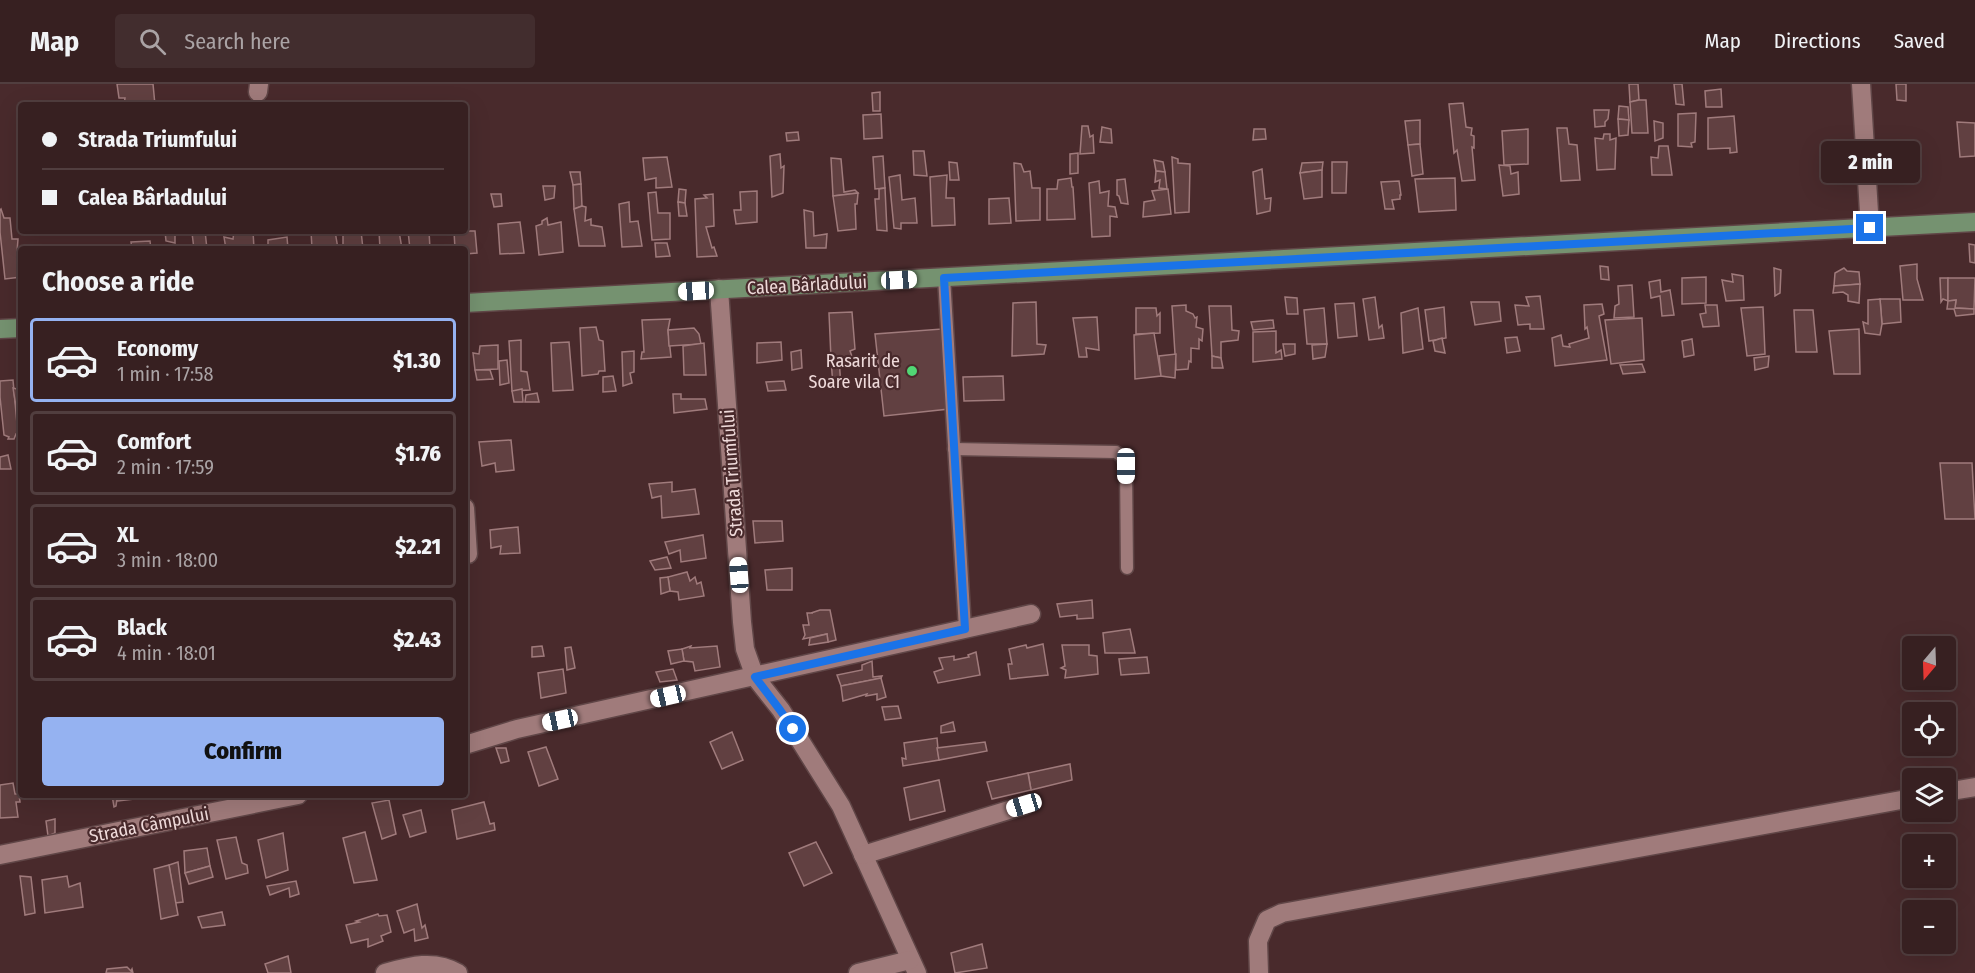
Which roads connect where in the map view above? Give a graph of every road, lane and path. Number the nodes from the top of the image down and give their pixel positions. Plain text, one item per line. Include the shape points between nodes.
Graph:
1 (1861, 84) edge
2 (1975, 222) edge
3 (1870, 228) junction
4 (944, 278) junction
5 (719, 289) junction
6 (468, 303) edge
7 (18, 328) edge
8 (0, 329) edge
9 (954, 449) junction
10 (1127, 568) dead end
11 (1031, 614) dead end
12 (965, 629) junction
13 (755, 677) junction
14 (468, 744) edge
15 (1975, 787) edge
16 (1956, 790) edge
17 (283, 798) edge
18 (1902, 800) edge
19 (1024, 805) dead end
20 (0, 855) edge
21 (863, 855) junction
22 (914, 966) edge
23 (385, 973) edge
24 (458, 973) edge
25 (858, 973) edge
26 (1259, 973) edge

1 - 3 street
2 - 3 main road, Calea Bârladului
3 - 4 main road, Calea Bârladului
4 - 5 main road, Calea Bârladului
4 - 9 lane
5 - 6 main road, Calea Bârladului
5 - 13 street, Strada Triumfului via 742,622 745,649
7 - 8 main road
9 - 10 lane via 1116,452 1126,466
9 - 12 lane
11 - 12 street
12 - 13 street
13 - 14 street via 517,729
13 - 21 street, Strada Triumfului via 842,806
15 - 16 street
17 - 20 street, Strada Câmpului
18 - 26 street via 1282,913 1267,920 1258,941
19 - 21 street
21 - 22 street, Strada Triumfului
22 - 25 street
23 - 24 street via 431,964

